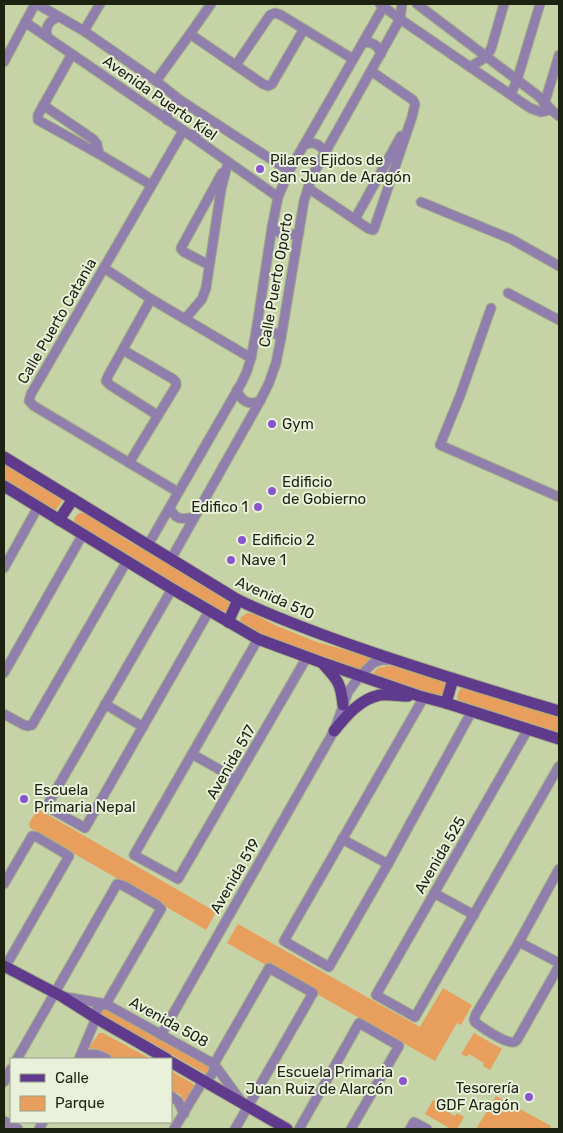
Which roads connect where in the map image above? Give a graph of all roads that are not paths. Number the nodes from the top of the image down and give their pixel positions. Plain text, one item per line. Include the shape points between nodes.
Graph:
1 (36, 4) edge
2 (100, 4) edge
3 (211, 4) edge
4 (402, 4) edge
5 (417, 4) edge
6 (504, 4) edge
7 (540, 4) edge
8 (383, 5) edge
9 (58, 16) junction
10 (400, 19) junction
11 (25, 22) junction
12 (304, 29) junction
13 (84, 31) junction
14 (190, 34) junction
15 (47, 36) junction
16 (363, 43) junction
17 (72, 54) junction
18 (381, 54) junction
19 (559, 55) edge
20 (486, 57) junction
21 (353, 59) junction
22 (4, 62) edge
23 (236, 66) junction
24 (470, 67) junction
25 (372, 71) junction
26 (517, 80) junction
27 (156, 81) junction
28 (511, 94) junction
29 (180, 100) junction
30 (544, 101) junction
31 (43, 106) junction
32 (546, 111) junction
33 (204, 116) junction
34 (559, 116) edge
35 (412, 117) junction
36 (167, 120) junction
37 (186, 133) junction
38 (306, 144) junction
39 (325, 153) junction
40 (99, 154) junction
41 (228, 162) junction
42 (289, 172) junction
43 (152, 185) junction
44 (308, 188) junction
45 (278, 198) junction
46 (421, 202) dead end
47 (354, 219) junction
48 (272, 227) junction
49 (299, 233) junction
50 (209, 265) junction
51 (559, 266) edge
52 (104, 268) junction
53 (508, 293) dead end
54 (151, 299) junction
55 (492, 308) dead end
56 (185, 319) junction
57 (559, 320) edge
58 (256, 332) junction
59 (281, 338) junction
60 (123, 350) junction
61 (251, 358) junction
62 (237, 390) junction
63 (260, 401) junction
64 (158, 414) junction
65 (4, 457) edge
66 (129, 462) junction
67 (4, 486) edge
68 (178, 492) junction
69 (18, 494) junction
70 (4, 495) edge
71 (559, 497) edge
72 (72, 499) junction
73 (38, 507) junction
74 (170, 507) junction
75 (194, 517) junction
76 (59, 520) junction
77 (83, 534) junction
78 (148, 545) junction
79 (170, 559) junction
80 (127, 560) junction
81 (4, 568) edge
82 (172, 589) junction
83 (238, 600) junction
84 (209, 611) junction
85 (228, 622) junction
86 (258, 639) junction
87 (307, 658) junction
88 (396, 660) junction
89 (323, 663) junction
90 (4, 673) edge
91 (360, 676) junction
92 (453, 678) junction
93 (422, 697) junction
94 (446, 703) junction
95 (105, 704) junction
96 (343, 705) junction
97 (472, 711) junction
98 (559, 711) edge
99 (4, 714) edge
100 (143, 727) junction
101 (528, 729) junction
102 (334, 731) junction
103 (559, 739) edge
104 (192, 754) junction
105 (559, 766) edge
106 (236, 779) junction
107 (342, 839) junction
108 (388, 864) junction
109 (559, 869) edge
110 (4, 884) edge
111 (434, 893) junction
112 (474, 915) junction
113 (519, 942) junction
114 (559, 965) edge
115 (4, 967) edge
116 (59, 995) junction
117 (106, 1004) junction
118 (96, 1018) junction
119 (161, 1035) junction
120 (18, 1058) edge
121 (80, 1058) edge
122 (105, 1058) edge
123 (164, 1058) edge
124 (172, 1063) edge
125 (214, 1064) junction
126 (10, 1071) edge
127 (203, 1081) junction
128 (4, 1082) edge
129 (172, 1097) edge
130 (245, 1105) junction
131 (184, 1114) junction
132 (4, 1121) edge
133 (412, 1126) edge
134 (18, 1129) edge
135 (174, 1129) edge
136 (235, 1129) edge
137 (288, 1129) edge
138 (299, 1129) edge
139 (351, 1129) edge
140 (426, 1129) edge

1 - 9 street, Avenida Puerto Kiel
1 - 11 street
2 - 13 street
3 - 14 street
4 - 10 street, Calle Puerto Oporto
5 - 20 street
6 - 20 street
7 - 26 street
8 - 10 street
8 - 16 street, Calle Puerto Oporto
9 - 13 street, Avenida Puerto Kiel
9 - 15 street via 49,22
10 - 18 street, Calle Puerto Oporto
10 - 24 street
11 - 15 street, Avenida Puerto Kiel
11 - 22 street
12 - 21 street
12 - 23 street via 281,15 270,15
12 - 23 street via 270,85 263,84
13 - 27 street, Avenida Puerto Kiel
14 - 23 street
14 - 27 street
15 - 17 street, Avenida Puerto Kiel
16 - 18 street via 371,42
16 - 21 street, Calle Puerto Oporto
17 - 31 street
17 - 36 street, Avenida Puerto Kiel
18 - 25 street, Calle Puerto Oporto
19 - 30 street
20 - 24 street
20 - 26 street
21 - 38 street, Calle Puerto Oporto
24 - 28 street
25 - 35 street via 413,100
25 - 39 street, Calle Puerto Oporto
26 - 28 street
26 - 30 street
27 - 29 street, Avenida Puerto Kiel
28 - 32 street via 530,108
29 - 33 street, Avenida Puerto Kiel
29 - 36 street via 169,108
30 - 32 street
31 - 40 street via 93,138
31 - 40 street via 38,120
32 - 34 street
33 - 37 street via 200,130 195,134
33 - 42 street, Avenida Puerto Kiel
35 - 47 street
35 - 47 street via 374,229
36 - 37 street, Avenida Puerto Kiel
37 - 41 street, Avenida Puerto Kiel
37 - 43 street, Calle Puerto Catania
38 - 39 street via 317,144
38 - 42 street, Calle Puerto Oporto
39 - 44 street, Calle Puerto Oporto
40 - 43 street
41 - 45 street, Avenida Puerto Kiel
41 - 50 street
41 - 50 street via 181,248
42 - 45 street, Calle Puerto Oporto
43 - 52 street, Calle Puerto Catania
44 - 47 street
44 - 49 street, Calle Puerto Oporto
45 - 48 street, Calle Puerto Oporto
46 - 51 street via 492,231
48 - 49 street via 284,235
48 - 58 street, Calle Puerto Oporto
49 - 59 street, Calle Puerto Oporto
50 - 56 street via 202,299
52 - 54 street
52 - 66 street, Calle Puerto Catania via 29,401
53 - 57 street
54 - 56 street
54 - 60 street
55 - 71 street via 440,445
56 - 61 street
58 - 59 street via 269,330
58 - 61 street, Calle Puerto Oporto
59 - 63 street, Calle Puerto Oporto via 272,375
60 - 64 street via 106,381
60 - 64 street via 176,382
61 - 62 street, Calle Puerto Oporto
62 - 63 street via 245,402
62 - 68 street, Calle Puerto Oporto
63 - 75 street, Calle Puerto Oporto
64 - 66 street
65 - 72 main road, Avenida 510
66 - 68 street, Calle Puerto Catania
67 - 69 main road
68 - 74 street, Calle Puerto Oporto
69 - 70 main road
69 - 73 main road
72 - 76 main road
72 - 78 main road, Avenida 510
73 - 76 main road
73 - 81 street
74 - 75 street via 176,517
74 - 78 street, Calle Puerto Oporto
75 - 79 street, Calle Puerto Oporto
76 - 77 main road
77 - 80 main road
77 - 90 street
78 - 79 main road, Avenida 510
79 - 83 main road, Avenida 510
80 - 82 main road
80 - 99 street via 33,723 24,725
82 - 84 main road
82 - 95 street
83 - 85 main road
83 - 88 main road, Avenida 510 via 329,638
84 - 85 main road
84 - 100 street
85 - 86 main road
86 - 87 main road
86 - 104 street
87 - 89 main road
87 - 106 street, Avenida 517
88 - 91 street, Avenida 519 via 373,663
88 - 92 main road, Avenida 510
89 - 91 main road
89 - 96 main road via 336,678
91 - 93 main road
91 - 96 street, Avenida 519
92 - 94 main road
92 - 98 main road, Avenida 510
93 - 94 main road
93 - 102 main road via 381,695 363,702
93 - 107 street
94 - 97 main road
95 - 100 street
95 - 100 street via 49,802 51,809 85,828
96 - 102 street, Avenida 519
97 - 101 main road
97 - 108 street
101 - 103 main road
101 - 111 street, Avenida 525
102 - 119 street, Avenida 519
104 - 106 street
104 - 106 street, Avenida 517 via 134,855 178,880
105 - 112 street
107 - 108 street
107 - 108 street via 284,941 329,967
109 - 113 street
110 - 115 street via 32,836 69,856
111 - 112 street
111 - 112 street, Avenida 525 via 376,994 415,1017
113 - 114 street
113 - 114 street via 474,1020 478,1025 506,1041 516,1042
115 - 116 main road, Avenida 508
116 - 117 street, Avenida 508
116 - 117 street via 117,884 161,909
116 - 118 main road, Avenida 508
116 - 120 street
117 - 118 street via 100,1006
117 - 119 street, Avenida 508
118 - 121 street
118 - 123 main road, Avenida 508
119 - 125 street, Avenida 508
121 - 122 street via 94,1053
124 - 127 main road, Avenida 508
125 - 127 street via 213,1074
125 - 130 street, Avenida 508
125 - 130 street via 269,968 313,993
126 - 128 street
127 - 130 main road, Avenida 508
127 - 131 street
129 - 131 street
130 - 136 street
130 - 137 main road, Avenida 508
131 - 135 street
132 - 134 street
133 - 140 street
138 - 139 street via 359,1023 399,1046

